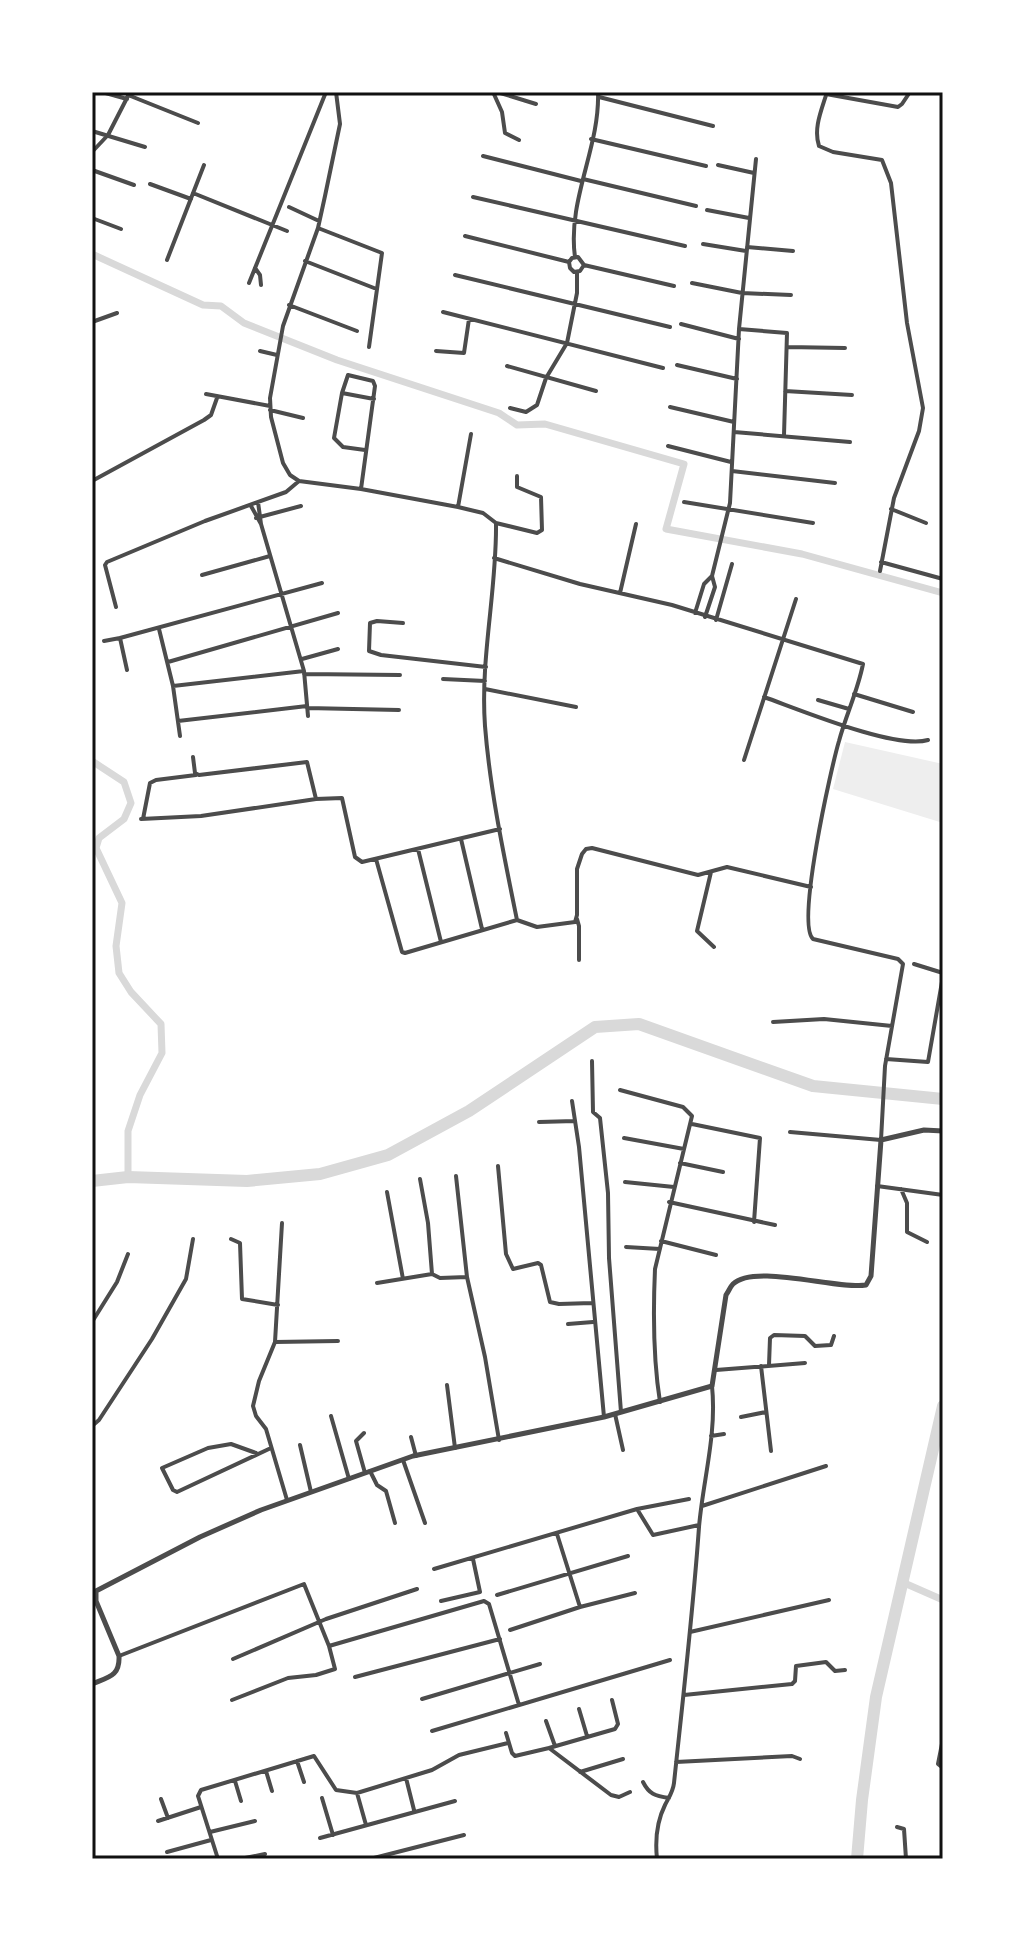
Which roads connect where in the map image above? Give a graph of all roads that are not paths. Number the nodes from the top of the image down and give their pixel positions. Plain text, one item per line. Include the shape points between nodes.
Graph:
1 (102, 92) edge
2 (326, 92) edge
3 (336, 92) edge
4 (495, 92) edge
5 (910, 92) edge
6 (826, 93) edge
7 (128, 95) edge
8 (598, 95) edge
9 (536, 104) dead end
10 (198, 123) dead end
11 (713, 126) dead end
12 (92, 131) edge
13 (108, 135) junction
14 (591, 139) junction
15 (519, 140) dead end
16 (145, 147) dead end
17 (92, 152) edge
18 (483, 156) dead end
19 (756, 159) dead end
20 (204, 165) dead end
21 (718, 165) dead end
22 (706, 166) dead end
23 (92, 170) edge
24 (754, 173) junction
25 (582, 180) junction
26 (150, 184) dead end
27 (134, 185) dead end
28 (193, 193) junction
29 (473, 197) dead end
30 (191, 199) junction
31 (696, 206) dead end
32 (289, 207) dead end
33 (707, 210) dead end
34 (92, 218) edge
35 (749, 218) junction
36 (573, 220) junction
37 (318, 224) junction
38 (273, 226) junction
39 (121, 229) dead end
40 (287, 231) dead end
41 (465, 236) dead end
42 (703, 244) dead end
43 (685, 246) dead end
44 (746, 249) junction
45 (793, 251) dead end
46 (575, 257) junction
47 (167, 260) dead end
48 (305, 261) junction
49 (569, 262) junction
50 (584, 265) junction
51 (255, 268) junction
52 (577, 272) junction
53 (455, 275) dead end
54 (249, 283) dead end
55 (692, 283) dead end
56 (261, 285) dead end
57 (674, 286) dead end
58 (374, 288) dead end
59 (742, 293) junction
60 (791, 295) dead end
61 (289, 305) junction
62 (575, 305) junction
63 (443, 312) dead end
64 (117, 313) dead end
65 (469, 319) junction
66 (92, 322) edge
67 (681, 324) dead end
68 (670, 327) dead end
69 (739, 329) junction
70 (357, 331) dead end
71 (739, 339) junction
72 (567, 343) junction
73 (369, 347) dead end
74 (787, 347) junction
75 (845, 348) dead end
76 (260, 351) dead end
77 (436, 351) dead end
78 (278, 355) junction
79 (677, 365) dead end
80 (507, 366) dead end
81 (663, 368) dead end
82 (546, 378) junction
83 (737, 379) junction
84 (596, 391) dead end
85 (785, 391) junction
86 (342, 393) junction
87 (206, 394) dead end
88 (852, 395) dead end
89 (217, 398) junction
90 (374, 399) junction
91 (670, 407) dead end
92 (270, 408) junction
93 (510, 408) dead end
94 (303, 418) dead end
95 (734, 422) junction
96 (734, 432) junction
97 (471, 434) dead end
98 (784, 435) junction
99 (850, 442) dead end
100 (668, 446) dead end
101 (365, 450) junction
102 (732, 463) junction
103 (732, 471) junction
104 (517, 476) dead end
105 (92, 481) edge
106 (299, 481) junction
107 (835, 483) dead end
108 (361, 489) junction
109 (258, 502) junction
110 (684, 502) dead end
111 (251, 505) junction
112 (301, 506) dead end
113 (458, 507) junction
114 (891, 509) junction
115 (729, 510) junction
116 (259, 518) junction
117 (496, 523) junction
118 (813, 523) dead end
119 (926, 523) dead end
120 (636, 524) dead end
121 (270, 556) junction
122 (494, 558) junction
123 (881, 562) junction
124 (732, 564) dead end
125 (880, 571) dead end
126 (202, 575) dead end
127 (712, 576) junction
128 (943, 579) edge
129 (322, 583) dead end
130 (620, 593) junction
131 (281, 594) junction
132 (796, 599) dead end
133 (116, 607) dead end
134 (338, 613) dead end
135 (695, 613) junction
136 (705, 617) junction
137 (716, 620) junction
138 (403, 623) dead end
139 (290, 627) junction
140 (159, 629) junction
141 (120, 638) junction
142 (782, 640) junction
143 (104, 641) dead end
144 (338, 649) dead end
145 (301, 659) junction
146 (168, 662) junction
147 (486, 667) junction
148 (127, 670) dead end
149 (304, 672) junction
150 (400, 675) dead end
151 (443, 679) dead end
152 (485, 681) junction
153 (173, 686) junction
154 (485, 689) junction
155 (854, 694) junction
156 (764, 697) junction
157 (818, 700) dead end
158 (307, 707) junction
159 (576, 707) dead end
160 (849, 709) junction
161 (399, 710) dead end
162 (913, 712) dead end
163 (308, 716) dead end
164 (178, 721) junction
165 (843, 725) junction
166 (180, 736) dead end
167 (928, 740) dead end
168 (193, 757) dead end
169 (744, 760) dead end
170 (196, 775) junction
171 (316, 799) junction
172 (500, 829) junction
173 (461, 839) junction
174 (418, 849) junction
175 (376, 859) junction
176 (711, 872) junction
177 (811, 887) junction
178 (577, 919) junction
179 (517, 920) junction
180 (482, 929) junction
181 (441, 942) junction
182 (714, 947) dead end
183 (579, 960) dead end
184 (914, 964) dead end
185 (943, 974) edge
186 (773, 1022) dead end
187 (892, 1026) junction
188 (886, 1059) junction
189 (592, 1061) dead end
190 (620, 1090) dead end
191 (572, 1101) dead end
192 (575, 1121) junction
193 (539, 1122) dead end
194 (691, 1124) junction
195 (943, 1131) edge
196 (790, 1132) dead end
197 (624, 1138) dead end
198 (881, 1140) junction
199 (684, 1149) junction
200 (680, 1163) junction
201 (498, 1166) dead end
202 (723, 1172) dead end
203 (456, 1176) dead end
204 (420, 1179) dead end
205 (625, 1182) dead end
206 (877, 1186) junction
207 (674, 1187) junction
208 (901, 1189) junction
209 (387, 1192) dead end
210 (943, 1195) edge
211 (669, 1202) junction
212 (754, 1222) junction
213 (282, 1223) dead end
214 (775, 1225) dead end
215 (193, 1239) dead end
216 (231, 1239) dead end
217 (661, 1241) junction
218 (927, 1242) dead end
219 (626, 1247) dead end
220 (660, 1249) junction
221 (128, 1254) dead end
222 (716, 1255) dead end
223 (432, 1274) junction
224 (467, 1277) junction
225 (403, 1279) junction
226 (377, 1283) dead end
227 (592, 1303) junction
228 (278, 1305) junction
229 (92, 1322) edge
230 (593, 1322) junction
231 (568, 1324) dead end
232 (834, 1336) dead end
233 (338, 1341) dead end
234 (275, 1342) junction
235 (805, 1363) dead end
236 (769, 1365) junction
237 (761, 1366) junction
238 (716, 1370) junction
239 (447, 1385) dead end
240 (712, 1386) junction
241 (660, 1402) junction
242 (767, 1412) junction
243 (618, 1413) junction
244 (331, 1416) dead end
245 (604, 1417) junction
246 (741, 1417) dead end
247 (92, 1426) edge
248 (364, 1433) dead end
249 (724, 1434) dead end
250 (711, 1436) junction
251 (411, 1437) dead end
252 (499, 1440) junction
253 (300, 1445) dead end
254 (272, 1448) junction
255 (455, 1448) junction
256 (623, 1450) dead end
257 (771, 1451) dead end
258 (256, 1453) junction
259 (416, 1456) junction
260 (403, 1460) junction
261 (826, 1466) dead end
262 (367, 1472) junction
263 (349, 1479) junction
264 (311, 1492) junction
265 (689, 1499) dead end
266 (287, 1500) junction
267 (702, 1506) junction
268 (637, 1509) junction
269 (395, 1523) dead end
270 (425, 1523) dead end
271 (699, 1525) junction
272 (557, 1534) junction
273 (628, 1556) dead end
274 (473, 1559) junction
275 (434, 1569) dead end
276 (569, 1572) junction
277 (94, 1588) edge
278 (417, 1589) dead end
279 (635, 1593) dead end
280 (497, 1595) dead end
281 (829, 1600) dead end
282 (441, 1601) dead end
283 (580, 1607) junction
284 (320, 1623) junction
285 (510, 1630) dead end
286 (690, 1632) junction
287 (500, 1639) junction
288 (329, 1646) junction
289 (119, 1656) junction
290 (233, 1659) dead end
291 (670, 1660) dead end
292 (540, 1664) dead end
293 (845, 1670) dead end
294 (510, 1673) junction
295 (355, 1677) dead end
296 (92, 1684) edge
297 (684, 1695) junction
298 (422, 1699) dead end
299 (232, 1700) dead end
300 (612, 1700) dead end
301 (519, 1705) junction
302 (579, 1709) dead end
303 (546, 1721) dead end
304 (432, 1731) dead end
305 (506, 1733) dead end
306 (587, 1736) junction
307 (943, 1739) edge
308 (508, 1743) junction
309 (552, 1747) junction
310 (623, 1759) dead end
311 (800, 1759) dead end
312 (297, 1761) junction
313 (676, 1762) junction
314 (943, 1768) edge
315 (266, 1771) junction
316 (580, 1772) junction
317 (406, 1778) junction
318 (235, 1781) junction
319 (304, 1782) dead end
320 (643, 1782) dead end
321 (272, 1791) dead end
322 (630, 1792) dead end
323 (357, 1793) junction
324 (322, 1798) dead end
325 (669, 1798) junction
326 (161, 1799) dead end
327 (241, 1801) dead end
328 (455, 1801) dead end
329 (201, 1807) junction
330 (415, 1811) junction
331 (168, 1818) junction
332 (158, 1821) dead end
333 (255, 1821) dead end
334 (366, 1826) junction
335 (897, 1827) dead end
336 (210, 1832) junction
337 (333, 1835) junction
338 (464, 1835) dead end
339 (320, 1838) dead end
340 (211, 1840) junction
341 (397, 1851) junction
342 (167, 1852) dead end
343 (265, 1854) dead end
344 (218, 1859) edge
345 (240, 1859) edge
346 (370, 1859) edge
347 (399, 1859) edge
348 (657, 1859) edge
349 (745, 1859) edge
350 (776, 1859) edge
351 (906, 1859) edge

1 - 7 street
2 - 38 street
3 - 37 street via 340,124
4 - 9 street
4 - 15 street via 505,133
5 - 6 street via 898,107
6 - 114 street via 819,146 882,160 891,183 923,408
7 - 10 street
7 - 13 street
8 - 11 street
8 - 14 street
12 - 13 street
13 - 16 street
13 - 17 street
14 - 22 street
14 - 25 street
18 - 25 street
19 - 24 street
20 - 28 street
21 - 24 street
23 - 27 street
24 - 35 street
25 - 31 street
25 - 36 street
26 - 30 street
28 - 30 street
28 - 38 street
29 - 36 street
30 - 47 street
32 - 37 street
33 - 35 street
34 - 39 street
35 - 44 street
36 - 43 street
36 - 46 street
37 - 48 street
37 - 73 street via 382,253
38 - 40 street
38 - 51 street
41 - 49 street
42 - 44 street
44 - 45 street
44 - 59 street
46 - 49 street
46 - 50 street
48 - 58 street
48 - 61 street
49 - 52 street
50 - 52 street
50 - 57 street
51 - 54 street
51 - 56 street
52 - 62 street
53 - 62 street
55 - 59 street
59 - 60 street
59 - 69 street
61 - 70 street
61 - 78 street
62 - 68 street
62 - 72 street
63 - 65 street
64 - 66 street
65 - 72 street
65 - 77 street via 464,353
67 - 71 street
69 - 71 street
69 - 74 street via 787,333
71 - 83 street
72 - 81 street
72 - 82 street
74 - 75 street
74 - 85 street
76 - 78 street
78 - 92 street
79 - 83 street
80 - 82 street
82 - 84 street
82 - 93 street via 532,410
83 - 95 street
85 - 88 street
85 - 98 street
86 - 90 street
86 - 90 street via 348,375 373,381
86 - 101 street via 335,442
87 - 89 street
89 - 92 street
89 - 105 street via 204,420
90 - 101 street
91 - 95 street
92 - 94 street
92 - 106 street via 283,463
95 - 96 street
96 - 98 street
96 - 102 street
97 - 113 street
98 - 99 street
100 - 102 street
101 - 108 street
102 - 103 street
103 - 107 street
103 - 115 street
104 - 117 street via 517,487 541,497 542,530
106 - 108 street
106 - 109 street
108 - 113 street
109 - 111 street
109 - 116 street
110 - 115 street
111 - 116 street
111 - 133 street via 107,562
112 - 116 street
113 - 117 street via 483,513
114 - 119 street
114 - 123 street
115 - 118 street
115 - 127 street
116 - 121 street
117 - 122 street
120 - 130 street
121 - 126 street
121 - 131 street
122 - 130 street
122 - 147 street
123 - 125 street
123 - 128 street
124 - 137 street
127 - 135 street
127 - 136 street via 715,587
129 - 131 street
130 - 135 street
131 - 139 street
131 - 140 street
132 - 142 street
134 - 139 street
135 - 136 street
136 - 137 street
137 - 142 street
138 - 147 street via 370,623 369,651
139 - 145 street
139 - 146 street
140 - 141 street
140 - 146 street
141 - 143 street
141 - 148 street
142 - 155 street via 862,663
142 - 156 street
144 - 145 street
145 - 149 street
146 - 153 street
147 - 152 street
149 - 150 street
149 - 153 street
149 - 158 street
151 - 152 street
152 - 154 street
153 - 164 street
154 - 159 street
154 - 172 street
155 - 160 street
155 - 162 street
156 - 165 street
156 - 169 street
157 - 160 street
158 - 161 street
158 - 163 street
158 - 164 street
160 - 165 street
164 - 166 street
165 - 167 street via 904,740
165 - 177 street via 824,798
168 - 170 street
170 - 171 street via 307,762
170 - 171 street via 150,783 142,819
171 - 175 street via 344,800 355,857 362,862
172 - 173 street
172 - 179 street
173 - 174 street
173 - 180 street
174 - 175 street
174 - 181 street
175 - 181 street via 402,952
176 - 177 street via 727,867
176 - 178 street via 698,875 586,849 577,869
176 - 182 street via 697,931
177 - 187 street via 810,938 902,961
178 - 179 street via 551,928
178 - 183 street
179 - 180 street
180 - 181 street
184 - 185 street
185 - 188 street via 928,1062
186 - 187 street via 824,1019
187 - 188 street
188 - 198 street
189 - 243 street via 593,1112 600,1118 608,1193
190 - 194 street via 683,1107 692,1116
191 - 192 street
192 - 193 street
192 - 227 street
194 - 199 street
194 - 212 street via 760,1139
195 - 198 street
196 - 198 street
197 - 199 street
198 - 206 street
199 - 200 street
200 - 202 street
200 - 207 street
201 - 227 street via 506,1254 513,1269 541,1265 550,1302
203 - 224 street
204 - 223 street
205 - 207 street
206 - 208 street
206 - 238 street via 868,1283 741,1279 726,1295
207 - 211 street
208 - 210 street
208 - 218 street via 907,1203 907,1232
209 - 225 street
211 - 212 street
211 - 217 street
212 - 214 street
213 - 228 street
215 - 247 street via 186,1279
216 - 228 street via 240,1243 242,1299
217 - 220 street
217 - 222 street
219 - 220 street
220 - 241 street via 653,1292
221 - 229 street
223 - 224 street
223 - 225 street
224 - 252 street
225 - 226 street
227 - 230 street
228 - 234 street
230 - 231 street
230 - 245 street
232 - 236 street via 831,1345 815,1346 805,1336 774,1335
233 - 234 street
234 - 254 street via 253,1406
235 - 236 street
236 - 237 street
237 - 238 street
237 - 242 street
238 - 240 street
239 - 255 street
240 - 241 street
240 - 250 street
241 - 243 street
242 - 246 street
242 - 257 street
243 - 245 street
243 - 256 street
244 - 263 street
245 - 252 street
248 - 262 street via 356,1441
249 - 250 street
250 - 267 street
251 - 259 street
252 - 255 street
253 - 264 street
254 - 258 street
254 - 266 street
255 - 259 street
258 - 258 street via 177,1492 162,1468 231,1444
259 - 260 street
260 - 262 street
260 - 270 street
261 - 267 street
262 - 263 street
262 - 269 street via 386,1491
263 - 264 street
264 - 266 street
265 - 268 street
266 - 277 street
267 - 271 street
268 - 271 street via 653,1535
268 - 272 street
271 - 286 street
272 - 274 street
272 - 276 street
273 - 276 street
274 - 275 street
274 - 282 street via 480,1592
276 - 280 street
276 - 283 street
277 - 289 street
278 - 284 street
279 - 283 street
281 - 286 street
283 - 285 street
284 - 288 street
284 - 289 street via 306,1587 299,1584
284 - 290 street
286 - 297 street
287 - 288 street via 484,1601
287 - 294 street
287 - 295 street
288 - 299 street via 336,1666 332,1671 288,1678
289 - 296 street via 118,1672
291 - 301 street
292 - 294 street
293 - 297 street via 835,1671 826,1662 801,1664 792,1684
294 - 298 street
294 - 301 street
297 - 313 street
300 - 306 street via 616,1728
301 - 304 street
302 - 306 street
303 - 309 street
305 - 308 street
306 - 309 street
307 - 314 street via 938,1764
308 - 309 street via 515,1756
308 - 317 street via 459,1755
309 - 316 street
310 - 316 street
311 - 313 street
312 - 315 street
312 - 319 street
312 - 323 street via 316,1756 336,1790
313 - 325 street
315 - 318 street
315 - 321 street
316 - 322 street via 615,1797
317 - 323 street
317 - 330 street
318 - 327 street
318 - 329 street via 198,1792
320 - 325 street via 648,1792
323 - 334 street
324 - 337 street
325 - 348 street via 658,1821
326 - 331 street
328 - 330 street
329 - 331 street
329 - 336 street
330 - 334 street
331 - 332 street
333 - 336 street
334 - 337 street
335 - 351 street via 904,1829
336 - 340 street
337 - 339 street
338 - 341 street
340 - 342 street
340 - 344 street
341 - 346 street
341 - 347 street
343 - 345 street
349 - 350 street

